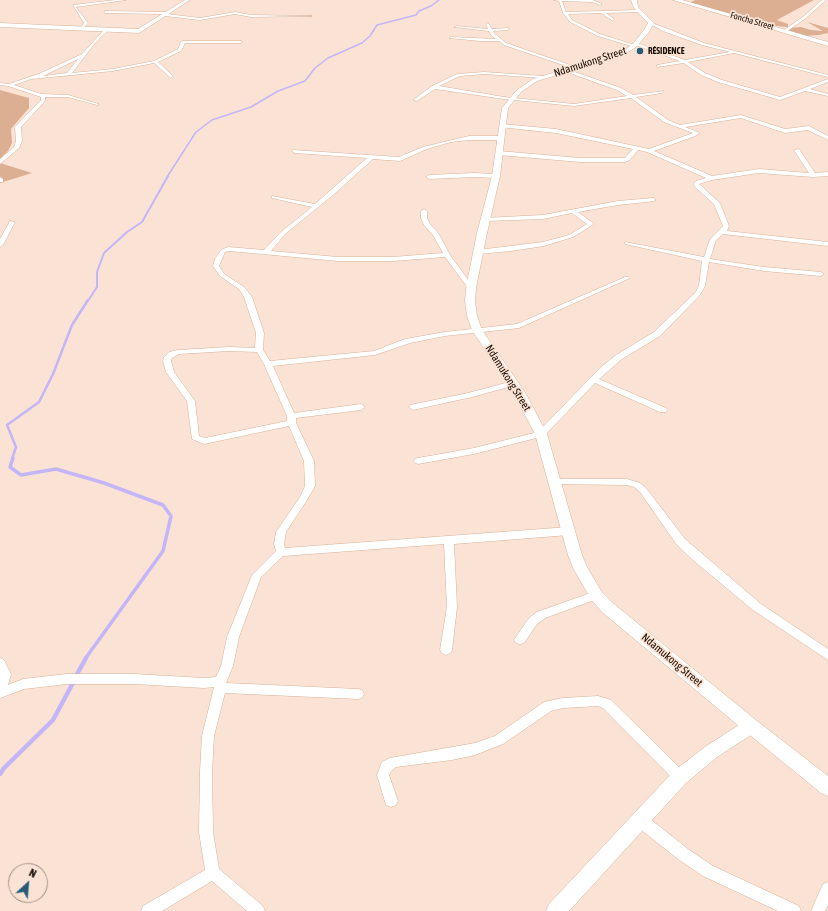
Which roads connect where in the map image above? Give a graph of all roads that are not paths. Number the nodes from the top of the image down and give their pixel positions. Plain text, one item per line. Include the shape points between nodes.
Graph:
1 (188, 0) edge
2 (556, 0) edge
3 (560, 0) edge
4 (634, 0) edge
5 (676, 0) edge
6 (818, 0) edge
7 (126, 1) edge
8 (824, 1) edge
9 (828, 2) edge
10 (600, 4) dead end
11 (127, 8) dead end
12 (639, 11) junction
13 (105, 12) dead end
14 (124, 12) junction
15 (602, 12) junction
16 (565, 13) junction
17 (166, 14) junction
18 (310, 16) dead end
19 (613, 20) dead end
20 (488, 24) dead end
21 (651, 24) junction
22 (0, 25) edge
23 (456, 27) dead end
24 (81, 29) junction
25 (508, 29) dead end
26 (106, 30) junction
27 (489, 30) junction
28 (785, 31) junction
29 (451, 38) dead end
30 (499, 40) junction
31 (241, 42) dead end
32 (828, 44) edge
33 (635, 45) junction
34 (734, 52) junction
35 (84, 55) junction
36 (684, 61) junction
37 (155, 62) junction
38 (659, 66) dead end
39 (570, 69) junction
40 (68, 75) junction
41 (828, 76) edge
42 (171, 77) dead end
43 (542, 77) junction
44 (31, 78) junction
45 (828, 80) edge
46 (0, 84) edge
47 (9, 85) junction
48 (434, 87) junction
49 (805, 89) junction
50 (662, 92) dead end
51 (41, 95) junction
52 (828, 95) edge
53 (631, 96) junction
54 (513, 98) junction
55 (415, 100) dead end
56 (97, 104) dead end
57 (679, 126) junction
58 (501, 132) junction
59 (828, 138) edge
60 (637, 148) junction
61 (797, 150) dead end
62 (295, 151) dead end
63 (649, 151) junction
64 (499, 154) junction
65 (371, 157) junction
66 (0, 164) edge
67 (828, 174) edge
68 (813, 175) junction
69 (496, 176) junction
70 (429, 177) dead end
71 (711, 178) junction
72 (274, 197) dead end
73 (653, 200) dead end
74 (316, 206) junction
75 (424, 211) dead end
76 (574, 212) junction
77 (486, 219) junction
78 (12, 222) dead end
79 (721, 232) junction
80 (626, 243) dead end
81 (828, 244) edge
82 (0, 245) edge
83 (266, 252) junction
84 (478, 252) junction
85 (447, 256) junction
86 (706, 260) junction
87 (821, 274) dead end
88 (627, 278) dead end
89 (471, 288) junction
90 (477, 330) junction
91 (259, 350) junction
92 (268, 364) junction
93 (594, 380) junction
94 (513, 383) junction
95 (361, 407) dead end
96 (413, 407) dead end
97 (663, 410) dead end
98 (292, 420) junction
99 (541, 434) junction
100 (418, 461) dead end
101 (555, 482) junction
102 (569, 532) junction
103 (449, 541) junction
104 (281, 552) junction
105 (596, 595) junction
106 (520, 640) dead end
107 (446, 650) dead end
108 (828, 655) edge
109 (0, 663) edge
110 (220, 684) junction
111 (0, 692) edge
112 (358, 694) dead end
113 (751, 726) junction
114 (680, 777) junction
115 (828, 787) edge
116 (391, 801) dead end
117 (640, 820) junction
118 (213, 873) junction
119 (828, 889) edge
120 (148, 911) edge
121 (258, 911) edge
122 (556, 911) edge
123 (794, 911) edge
124 (818, 911) edge

1 - 17 street
2 - 3 street
3 - 10 street via 593,1
3 - 16 street
4 - 12 main road
5 - 28 main road, Foncha Street
6 - 8 street
7 - 24 street via 74,6 86,23
8 - 9 street
8 - 28 street
11 - 14 street
12 - 15 street
12 - 21 main road
13 - 14 street
14 - 17 street
15 - 16 street
15 - 19 street
16 - 33 street via 571,21 587,29
17 - 18 street via 200,19 235,13 251,16
17 - 26 street via 139,31
20 - 27 street
21 - 33 main road, Ndamukong Street
21 - 34 street via 686,38
22 - 24 street
23 - 27 street
24 - 26 street
25 - 27 street
26 - 35 street
27 - 30 street
28 - 32 main road, Foncha Street
29 - 30 street
30 - 39 street
31 - 37 street via 183,42 180,50
33 - 36 street
33 - 39 main road, Ndamukong Street via 621,54
34 - 36 street via 702,60
34 - 41 street
35 - 40 street
35 - 44 street
36 - 38 street
36 - 49 street via 720,82 776,98 783,99
37 - 40 street
37 - 42 street
39 - 43 main road, Ndamukong Street
39 - 53 street
40 - 44 street
43 - 48 street via 467,74 454,76
43 - 54 main road, Ndamukong Street via 524,86
44 - 47 street
45 - 49 street
46 - 47 street
47 - 51 street
48 - 54 street
48 - 55 street
49 - 52 street
50 - 53 street
51 - 56 street via 68,96
51 - 66 street via 43,100 18,127 19,141 16,148
53 - 54 street via 574,105
53 - 57 street via 666,121
54 - 58 main road, Ndamukong Street via 505,108
57 - 59 street via 741,116 785,131 809,128
57 - 63 street via 697,133
58 - 60 street via 556,131
58 - 64 main road, Ndamukong Street
58 - 65 street via 451,141 400,159
60 - 63 street
60 - 64 street via 626,160 580,160
61 - 68 street
62 - 65 street
63 - 71 street
64 - 69 main road, Ndamukong Street
65 - 74 street
67 - 68 street
68 - 71 street via 759,172
69 - 70 street
69 - 77 main road, Ndamukong Street
71 - 79 street via 696,184 717,203 726,226
72 - 74 street
73 - 76 street via 618,203
74 - 83 street via 283,233
75 - 85 street via 425,221 436,234
76 - 77 street via 525,218
76 - 84 street via 591,224 571,236 544,244
77 - 84 main road, Ndamukong Street
78 - 82 street
79 - 81 street
79 - 86 street via 713,239
80 - 86 street
83 - 85 street via 338,259
83 - 91 street via 228,249 223,251 216,266 222,275 242,288 248,297 260,333
84 - 89 main road, Ndamukong Street
85 - 89 street
86 - 87 street
86 - 93 street via 702,286 698,294 657,334 619,357
88 - 90 street via 529,323 508,328
89 - 90 main road, Ndamukong Street via 470,300
90 - 92 street via 408,341 375,354
90 - 94 main road, Ndamukong Street
91 - 92 street
91 - 98 street via 178,352 168,357 170,372 191,401 196,437 204,441
92 - 98 street
93 - 97 street
93 - 99 street
94 - 96 street
94 - 99 main road, Ndamukong Street
95 - 98 street
98 - 104 street via 309,461 310,486 281,532
99 - 100 street via 474,451
99 - 101 main road, Ndamukong Street
101 - 102 main road, Ndamukong Street
101 - 108 street via 627,482 637,485 681,542 698,558 758,608
102 - 103 street
102 - 105 main road, Ndamukong Street via 580,568
103 - 104 street
103 - 107 street via 452,607
104 - 110 street via 257,575 233,637
105 - 106 street via 541,615 533,621
105 - 113 main road, Ndamukong Street via 608,608
109 - 111 street via 5,674
110 - 111 street via 134,679 67,679 41,680
110 - 112 street
110 - 118 street via 208,736 206,772 206,832
113 - 114 street via 711,752
113 - 115 main road, Ndamukong Street
114 - 116 street via 607,704 598,701 563,703 548,706 499,740 476,749 394,762 387,766 383,775
114 - 117 street
117 - 122 street
117 - 123 street via 708,871
118 - 120 street
118 - 121 street
119 - 124 street

